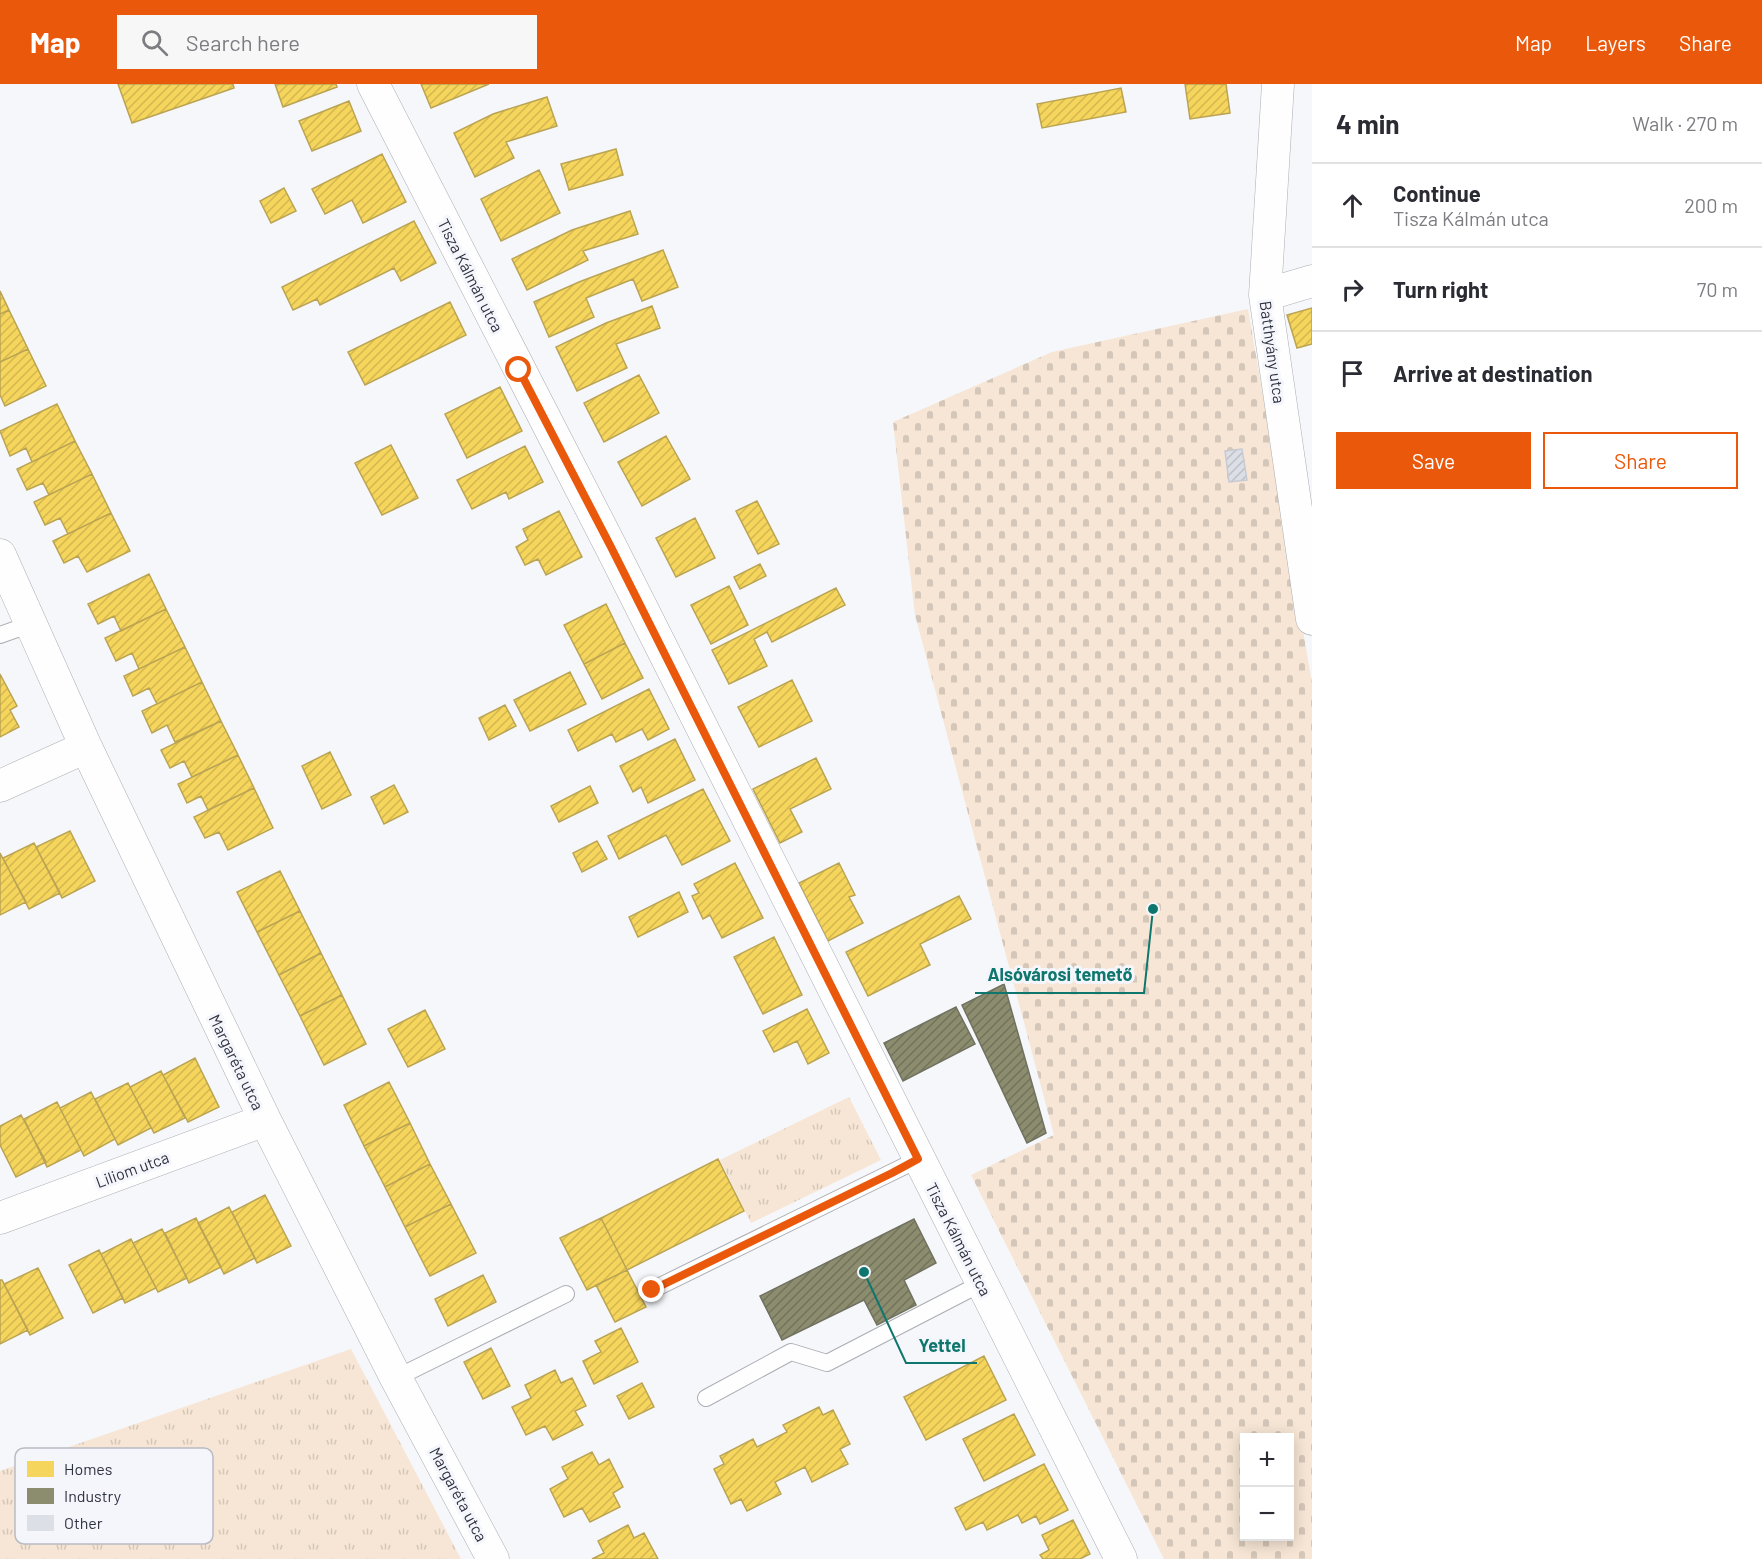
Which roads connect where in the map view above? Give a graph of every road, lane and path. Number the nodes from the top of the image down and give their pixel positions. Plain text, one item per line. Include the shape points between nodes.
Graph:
1 (373, 84) edge
2 (1278, 84) edge
3 (1312, 281) edge
4 (1265, 295) junction
5 (0, 555) edge
6 (1312, 619) edge
7 (31, 624) junction
8 (0, 635) edge
9 (86, 747) junction
10 (0, 786) edge
11 (265, 1120) junction
12 (918, 1159) junction
13 (0, 1218) edge
14 (982, 1283) junction
15 (652, 1290) dead end
16 (566, 1294) dead end
17 (396, 1378) junction
18 (706, 1398) dead end
19 (493, 1559) edge
20 (1121, 1559) edge

1 - 12 street, Tisza Kálmán utca
2 - 4 street, Batthyány utca
3 - 4 street
4 - 6 street, Batthyány utca
5 - 7 street, Margaréta utca
7 - 8 lane
7 - 9 street, Margaréta utca
9 - 10 street
9 - 11 street, Margaréta utca
11 - 13 street, Liliom utca
11 - 17 street, Margaréta utca
12 - 14 street, Tisza Kálmán utca
12 - 15 lane
14 - 18 lane via 827,1363 791,1352
14 - 20 street, Tisza Kálmán utca
16 - 17 lane
17 - 19 street, Margaréta utca

